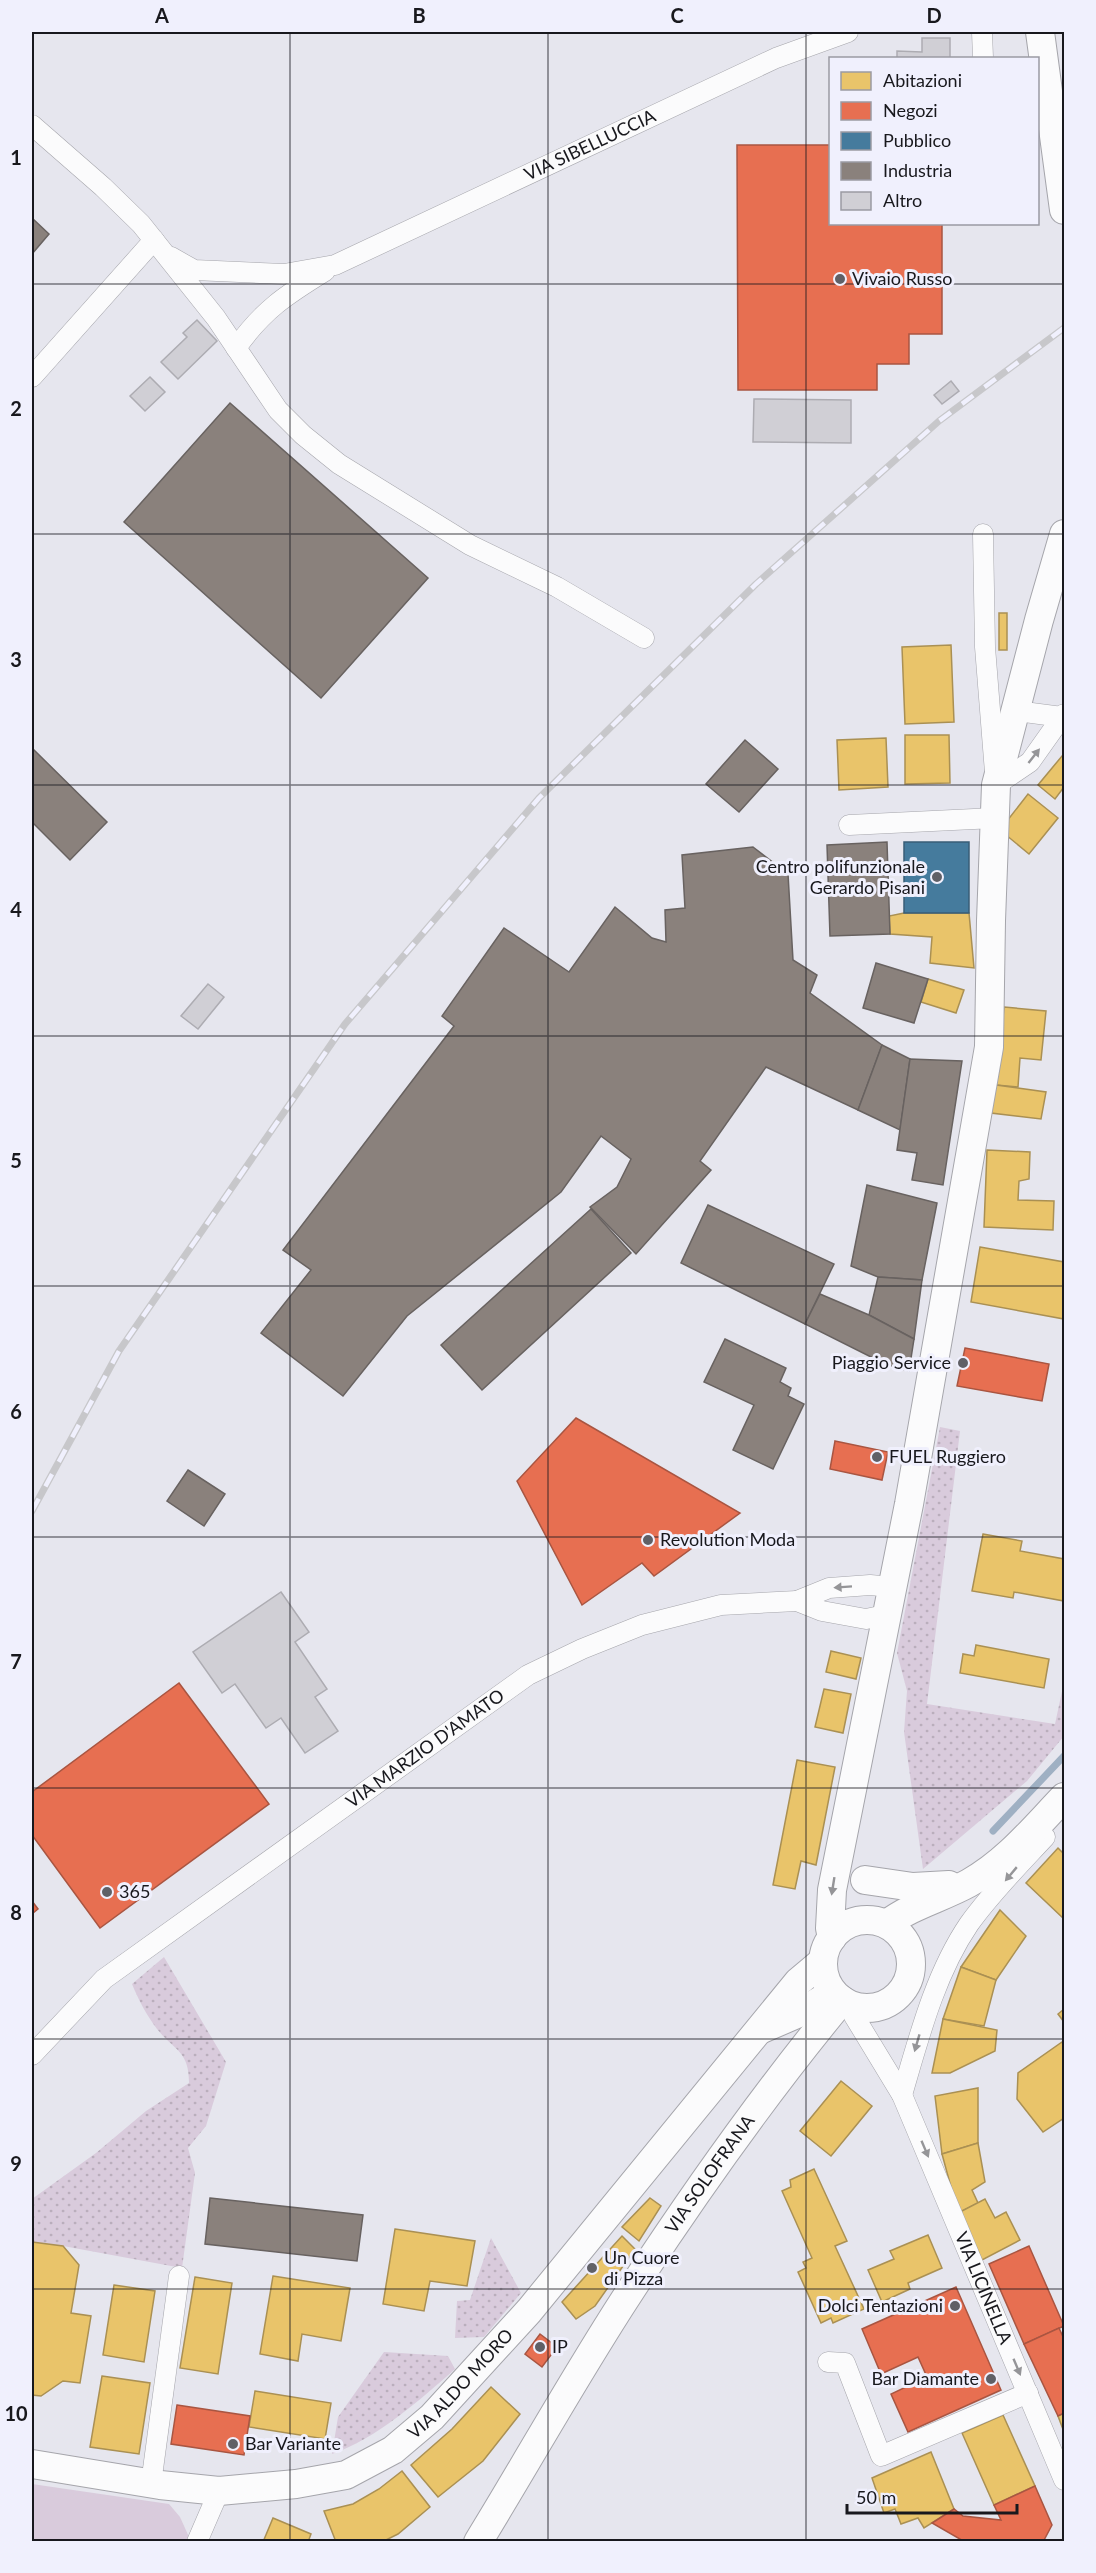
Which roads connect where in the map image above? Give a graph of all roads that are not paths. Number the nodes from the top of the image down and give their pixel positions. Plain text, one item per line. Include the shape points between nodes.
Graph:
1 (848, 32) edge
2 (982, 32) edge
3 (1040, 32) edge
4 (982, 57) edge
5 (32, 125) edge
6 (1065, 210) edge
7 (160, 247) junction
8 (335, 265) junction
9 (236, 348) junction
10 (32, 377) edge
11 (983, 534) dead end
12 (1065, 534) edge
13 (644, 638) dead end
14 (1016, 711) junction
15 (1064, 716) edge
16 (996, 784) junction
17 (995, 818) junction
18 (849, 825) dead end
19 (797, 1601) junction
20 (889, 1601) junction
21 (1065, 1797) edge
22 (1065, 1815) edge
23 (843, 1834) junction
24 (865, 1880) junction
25 (969, 1883) junction
26 (884, 1923) junction
27 (828, 1949) junction
28 (843, 2000) junction
29 (760, 2029) junction
30 (32, 2055) edge
31 (902, 2095) junction
32 (179, 2276) dead end
33 (828, 2362) dead end
34 (1028, 2393) junction
35 (32, 2464) edge
36 (1064, 2479) edge
37 (151, 2484) junction
38 (219, 2491) junction
39 (197, 2541) edge
40 (478, 2541) edge

1 - 8 street, VIA SIBELLUCCIA via 776,58
2 - 4 street
3 - 6 main road
5 - 7 street, VIA SIBELLUCCIA via 103,187
7 - 8 street, VIA SIBELLUCCIA via 194,270 284,274
7 - 9 street, VIA SIBELLUCCIA
7 - 10 street
8 - 9 street, VIA SIBELLUCCIA via 277,301
9 - 13 street, VIA SIBELLUCCIA via 278,410 339,464 470,545 556,587
11 - 16 street via 985,647
12 - 14 main road
14 - 15 street
14 - 16 main road
16 -> 15 street via 1030,762
16 - 17 main road
17 - 18 street
17 - 20 main road via 989,1047
20 -> 19 street via 870,1585 829,1588
19 - 20 street, VIA MARZIO D'AMATO via 822,1611 866,1619
19 - 30 street, VIA MARZIO D'AMATO via 721,1605 642,1625 528,1676 104,1979
20 - 23 main road
21 - 25 main road via 1003,1860
22 -> 31 street via 969,1924 940,1980 920,2031
23 - 24 main road
23 -> 27 main road via 832,1890
24 - 25 main road via 913,1887
24 - 26 main road
25 - 26 main road
26 - 27 main road via 854,1922 842,1928
26 - 28 main road via 908,1947 910,1975 900,1993 883,2005 869,2008
27 - 28 main road via 824,1975
27 - 29 main road, VIA ALDO MORO
28 - 29 main road
28 - 31 street, VIA LICINELLA
28 - 40 main road, VIA SOLOFRANA via 809,2040 692,2200 628,2295
29 - 38 main road, VIA ALDO MORO via 529,2311 432,2417 393,2450 346,2475
31 -> 34 street, VIA LICINELLA
32 - 37 street
33 - 34 street via 845,2363 881,2456
34 - 36 street, VIA LICINELLA
35 - 37 main road, VIA ALDO MORO
37 - 38 main road, VIA ALDO MORO
38 - 39 street

